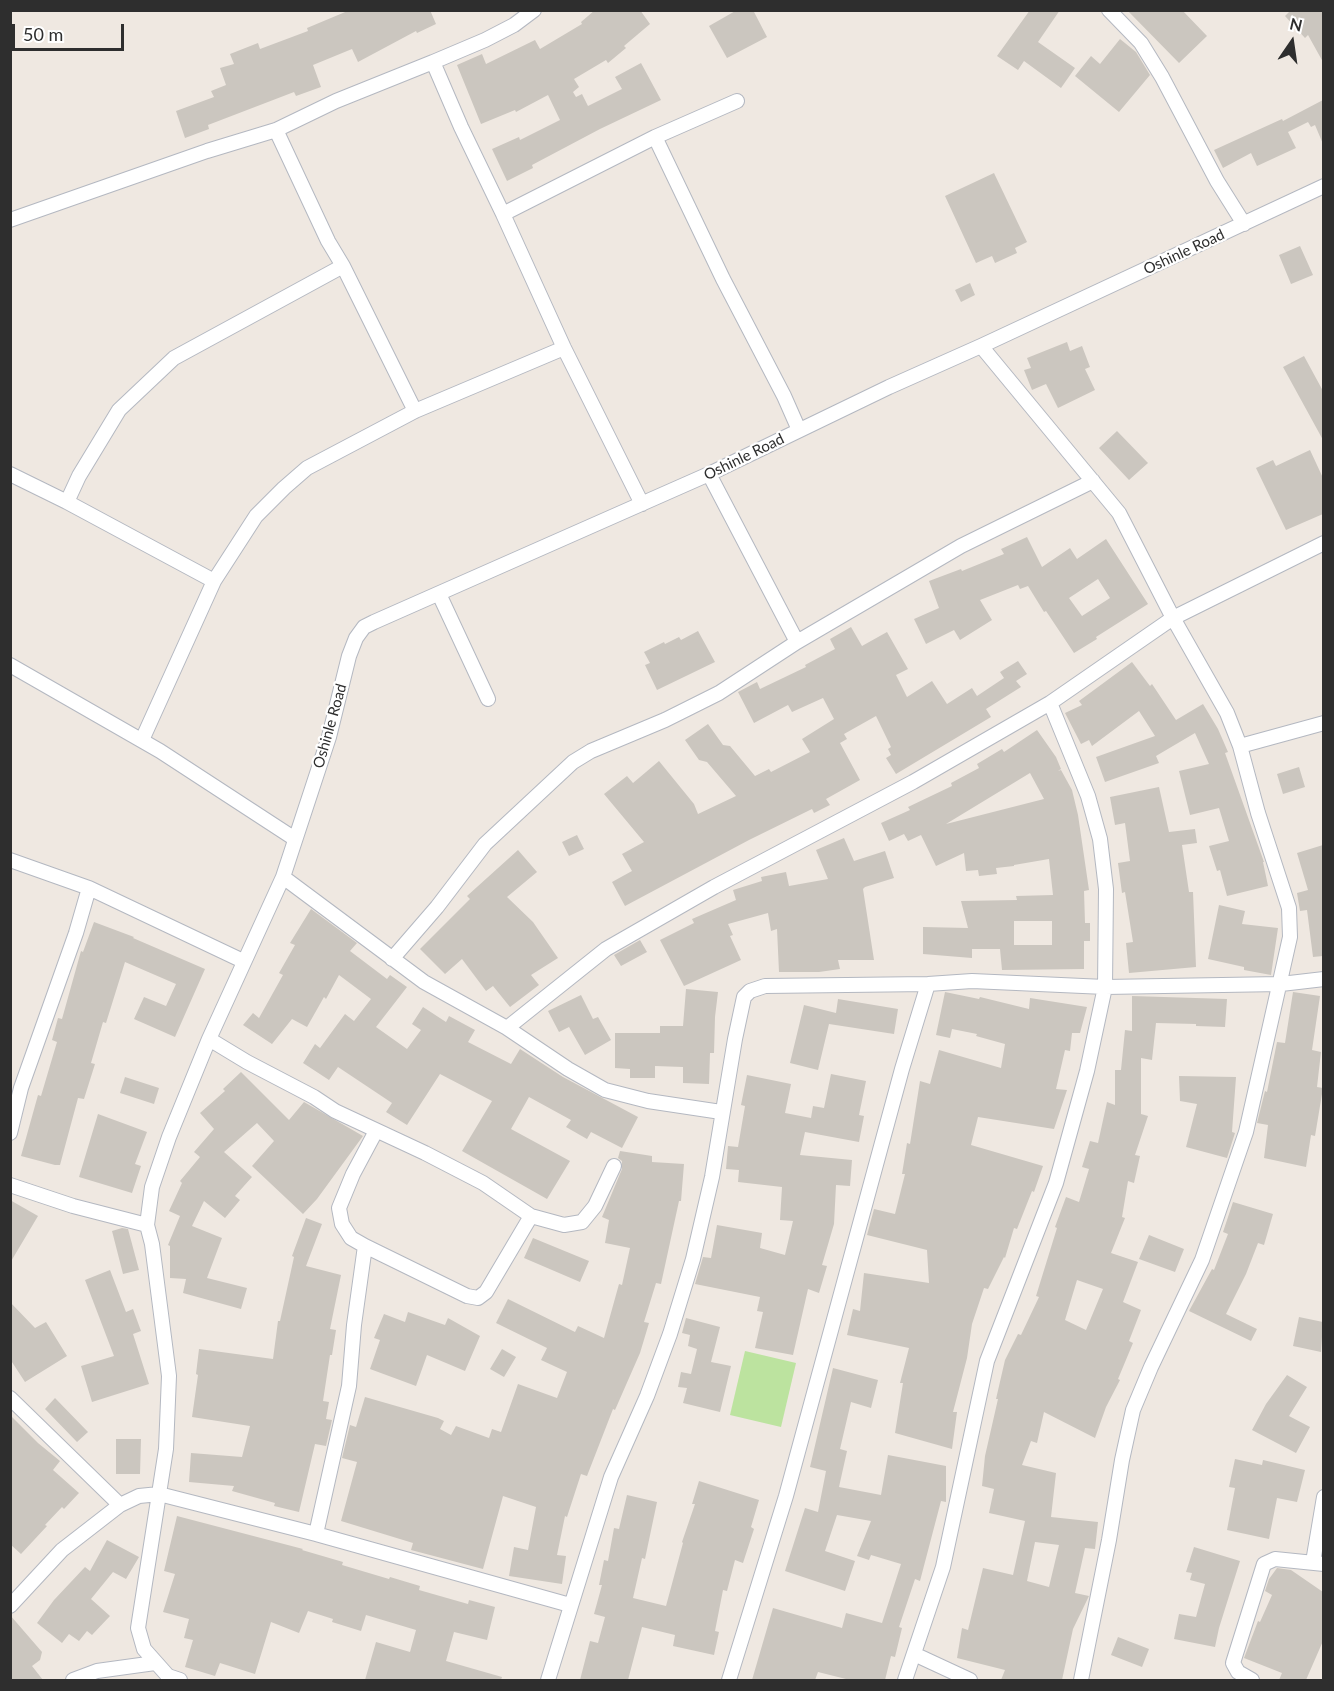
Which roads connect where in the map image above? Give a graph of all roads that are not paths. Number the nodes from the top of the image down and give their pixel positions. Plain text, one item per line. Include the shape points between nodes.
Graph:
1 (534, 10) edge
2 (1109, 10) edge
3 (433, 62) junction
4 (736, 101) dead end
5 (276, 130) junction
6 (655, 137) junction
7 (1323, 186) edge
8 (503, 214) junction
9 (10, 220) edge
10 (1244, 224) junction
11 (343, 266) junction
12 (981, 346) junction
13 (564, 348) junction
14 (415, 411) junction
15 (799, 430) junction
16 (10, 474) edge
17 (709, 474) junction
18 (1093, 480) junction
19 (68, 502) junction
20 (642, 504) junction
21 (1323, 543) edge
22 (214, 581) junction
23 (439, 594) junction
24 (1173, 618) junction
25 (797, 642) junction
26 (10, 665) edge
27 (488, 699) dead end
28 (1050, 703) junction
29 (1323, 723) edge
30 (142, 741) junction
31 (1240, 746) junction
32 (295, 838) junction
33 (10, 860) edge
34 (283, 877) junction
35 (89, 888) junction
36 (392, 959) junction
37 (243, 961) junction
38 (1323, 978) edge
39 (928, 984) junction
40 (1281, 984) junction
41 (1106, 987) junction
42 (507, 1028) junction
43 (209, 1039) junction
44 (721, 1113) junction
45 (376, 1131) junction
46 (10, 1132) edge
47 (614, 1166) dead end
48 (10, 1185) edge
49 (531, 1216) junction
50 (147, 1225) junction
51 (365, 1246) junction
52 (10, 1398) edge
53 (159, 1494) junction
54 (1323, 1497) edge
55 (120, 1505) junction
56 (316, 1534) junction
57 (1318, 1563) edge
58 (570, 1605) junction
59 (10, 1606) edge
60 (914, 1654) junction
61 (155, 1663) junction
62 (73, 1680) edge
63 (180, 1680) edge
64 (548, 1680) edge
65 (729, 1680) edge
66 (905, 1680) edge
67 (970, 1680) edge
68 (1081, 1680) edge
69 (1252, 1680) edge

1 - 3 street via 514,25
2 - 10 street via 1141,43 1162,76
3 - 5 street
3 - 8 street
4 - 6 street
5 - 9 street
5 - 11 street
6 - 8 street
6 - 15 street
7 - 10 street, Oshinle Road
8 - 13 street
10 - 12 street, Oshinle Road
11 - 14 street
11 - 19 street via 174,358 119,410
12 - 15 street, Oshinle Road
12 - 18 street
13 - 14 street
13 - 20 street
14 - 22 street via 307,468 256,516
15 - 17 street, Oshinle Road
16 - 19 street
17 - 20 street, Oshinle Road
17 - 25 street
18 - 24 street via 1119,513
18 - 25 street via 961,546
19 - 22 street
20 - 23 street, Oshinle Road
21 - 24 street
22 - 30 street
23 - 27 street
23 - 32 street, Oshinle Road via 364,627 356,638 329,737
24 - 28 street
24 - 31 street via 1227,713
25 - 36 street via 719,693 573,762 485,844
26 - 30 street
28 - 41 street via 1088,796 1100,839 1107,889
28 - 42 street via 606,949
29 - 31 street
30 - 32 street
31 - 40 street via 1289,908 1290,937
32 - 34 street, Oshinle Road
33 - 35 street
34 - 36 street
34 - 37 street, Oshinle Road
35 - 37 street
35 - 46 street via 21,1088
36 - 42 street via 424,982
37 - 43 street, Oshinle Road
38 - 40 street
39 - 41 street via 972,981
39 - 44 street via 765,986 750,991 744,997
39 - 65 street via 786,1496
40 - 41 street
40 - 68 street via 1246,1132 1202,1260 1133,1410
41 - 60 street via 1056,1183 987,1361 944,1567
42 - 44 street via 605,1090
43 - 45 street
43 - 50 street, Oshinle Road via 152,1187
44 - 58 street via 712,1177 687,1280 647,1395 611,1477
45 - 49 street via 483,1183
45 - 51 street via 339,1208 351,1239
47 - 49 street via 595,1206 582,1222 564,1225
48 - 50 street
49 - 51 street via 486,1292 477,1298
50 - 53 street via 153,1244 169,1376 166,1449
51 - 56 street via 349,1386
52 - 55 street
53 - 55 street via 139,1496
53 - 56 street
53 - 61 street via 138,1628 144,1649
54 - 57 street
55 - 59 street via 62,1550
56 - 58 street
57 - 69 street via 1275,1559 1264,1564 1233,1663 1238,1672
58 - 64 street
60 - 66 street
60 - 67 street
61 - 62 street via 97,1671
61 - 63 street via 168,1676

